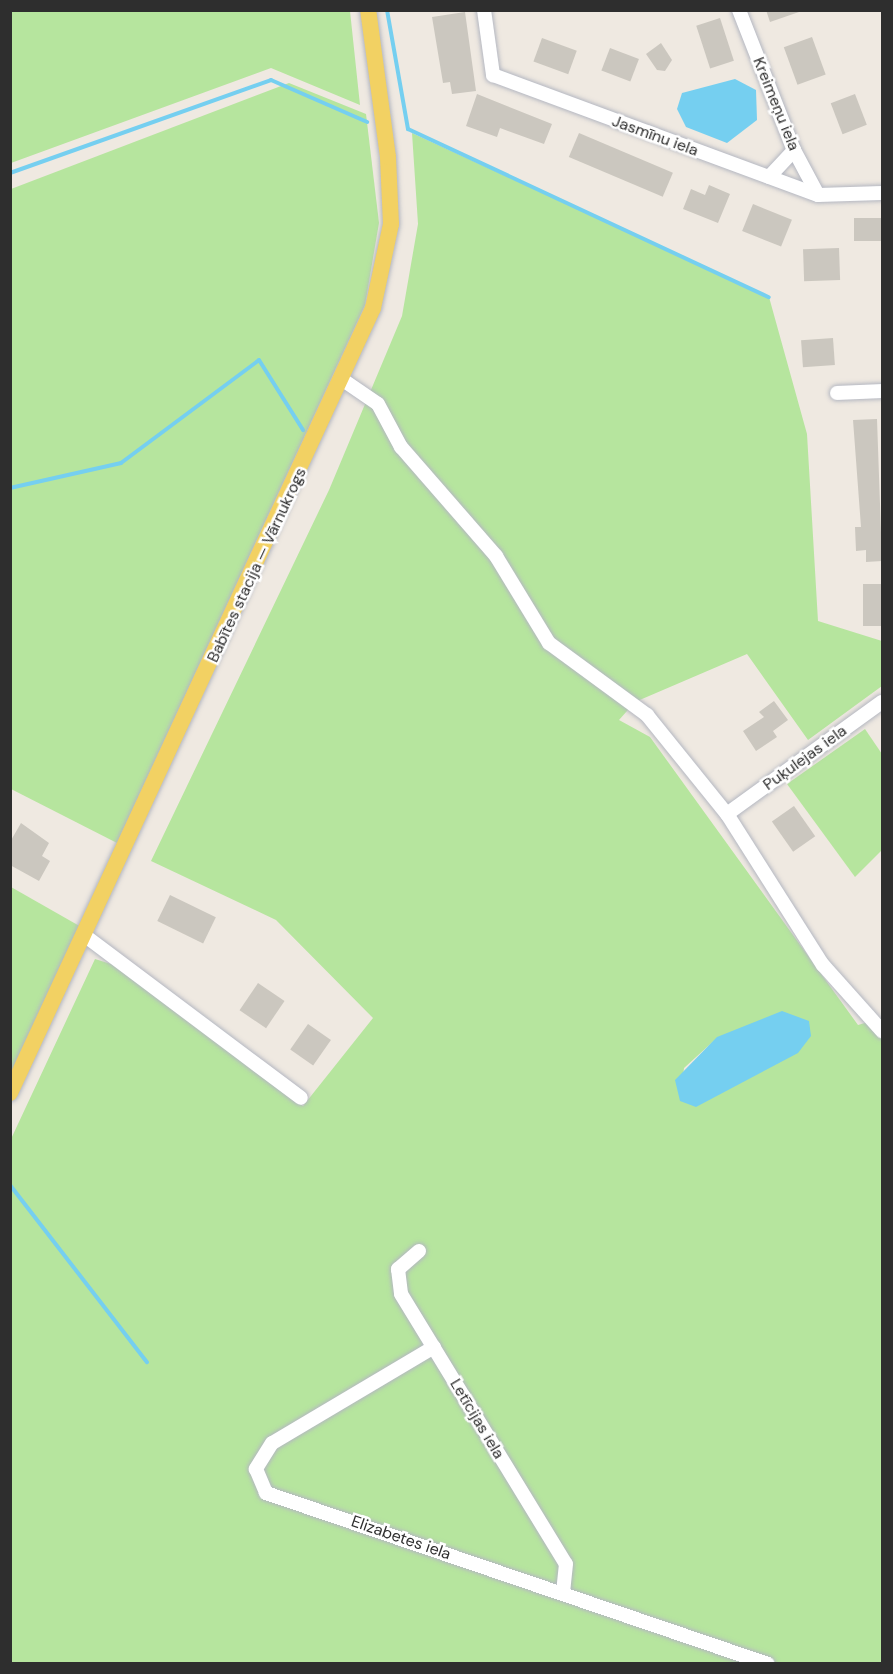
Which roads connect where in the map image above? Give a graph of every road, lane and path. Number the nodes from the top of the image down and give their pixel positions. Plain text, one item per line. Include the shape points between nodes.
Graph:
1 (368, 10) edge
2 (484, 10) edge
3 (739, 10) edge
4 (794, 150) junction
5 (769, 177) junction
6 (882, 193) edge
7 (818, 195) junction
8 (343, 380) junction
9 (882, 392) edge
10 (837, 393) dead end
11 (882, 702) edge
12 (727, 814) junction
13 (84, 935) junction
14 (882, 1031) edge
15 (10, 1093) edge
16 (301, 1098) dead end
17 (419, 1251) dead end
18 (434, 1347) junction
19 (563, 1593) junction
20 (768, 1664) edge

1 - 8 main road, Babītes stacija — Vārnukrogs via 388,157 391,224 373,308
2 - 5 street, Jasmīnu iela via 494,75
3 - 4 street, Kreimeņu iela
4 - 5 street
4 - 7 street, Kreimeņu iela
5 - 7 street, Jasmīnu iela
6 - 7 street, Jasmīnu iela
8 - 12 street via 378,404 401,447 496,556 549,643 647,715
8 - 13 main road, Babītes stacija — Vārnukrogs
9 - 10 street
11 - 12 street, Puķulejas iela
12 - 14 street via 811,949
13 - 15 main road, Babītes stacija — Vārnukrogs
13 - 16 street
17 - 18 street, Letīcijas iela via 405,1260 397,1281
18 - 19 street, Letīcijas iela via 566,1564
18 - 19 street, Elizabetes iela via 272,1443 260,1455 259,1482 266,1492
19 - 20 street, Elizabetes iela

